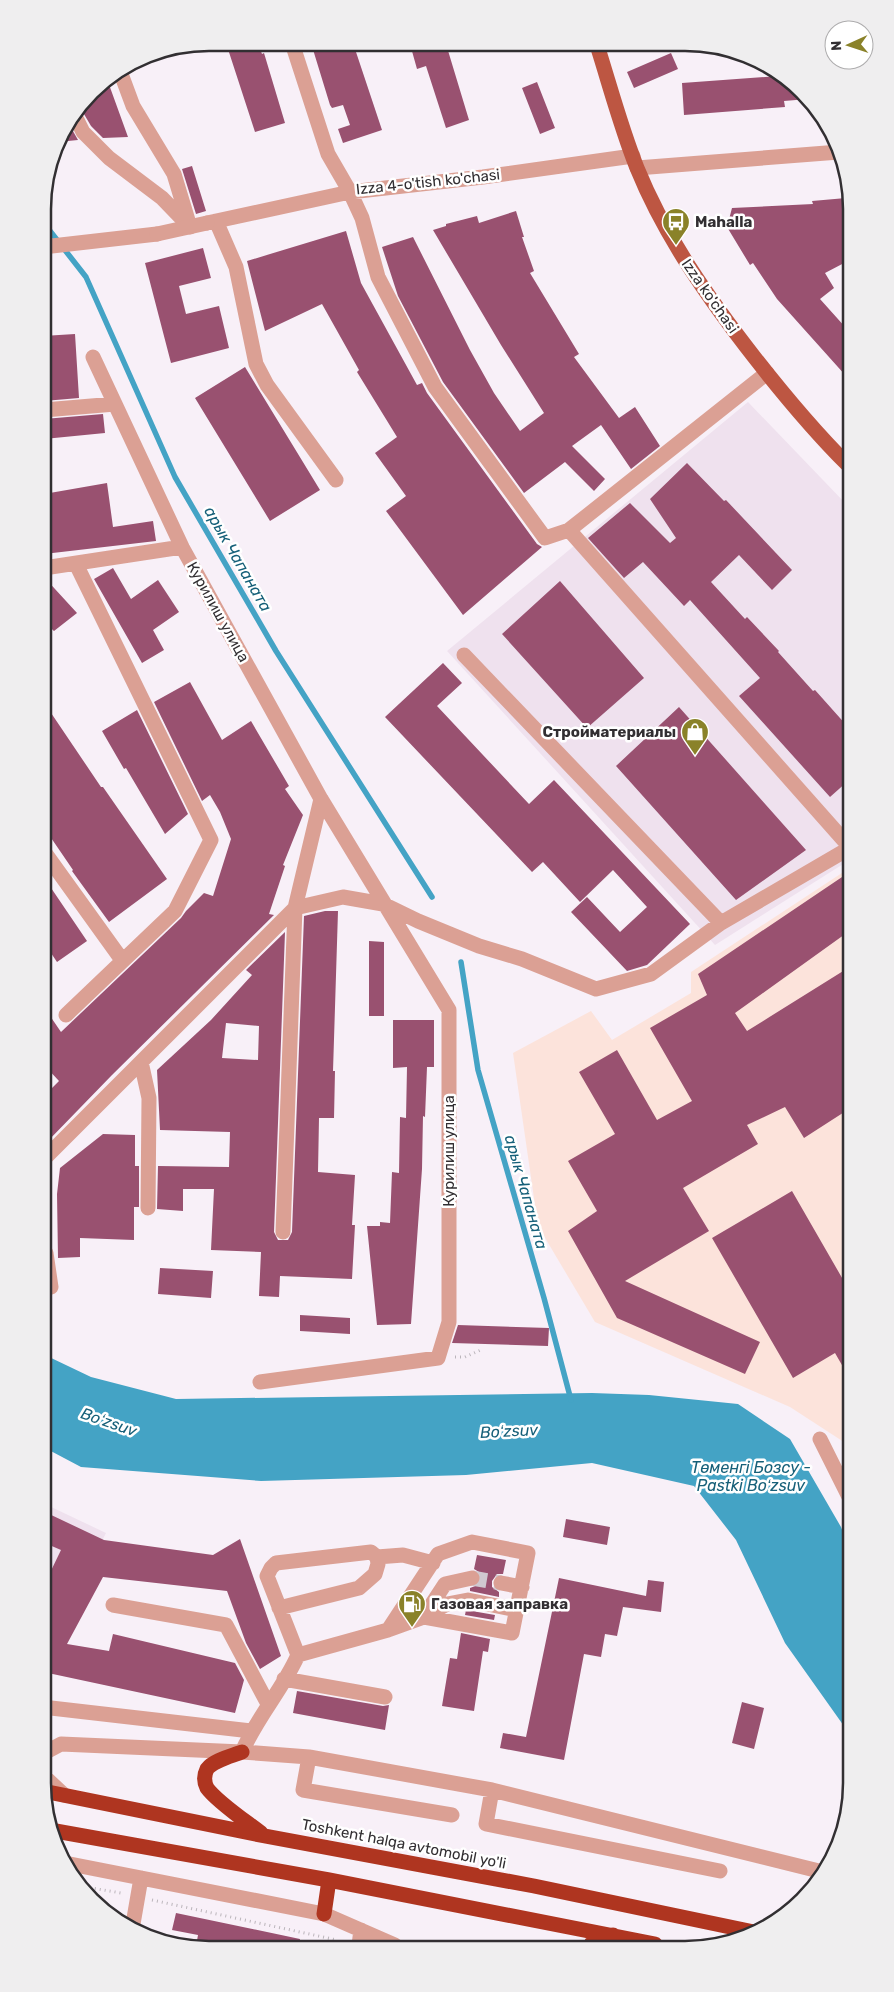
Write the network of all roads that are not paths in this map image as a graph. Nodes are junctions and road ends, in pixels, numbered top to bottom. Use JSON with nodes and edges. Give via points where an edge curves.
{"nodes":[{"id":1,"x":599,"y":51,"type":"edge"},
{"id":2,"x":295,"y":52,"type":"edge"},
{"id":3,"x":122,"y":78,"type":"edge"},
{"id":4,"x":78,"y":122,"type":"edge"},
{"id":5,"x":832,"y":152,"type":"edge"},
{"id":6,"x":635,"y":162,"type":"junction"},
{"id":7,"x":350,"y":192,"type":"junction"},
{"id":8,"x":211,"y":222,"type":"junction"},
{"id":9,"x":190,"y":227,"type":"junction"},
{"id":10,"x":52,"y":243,"type":"edge"},
{"id":11,"x":93,"y":357,"type":"dead end"},
{"id":12,"x":767,"y":373,"type":"junction"},
{"id":13,"x":115,"y":404,"type":"junction"},
{"id":14,"x":52,"y":409,"type":"edge"},
{"id":15,"x":843,"y":457,"type":"edge"},
{"id":16,"x":336,"y":480,"type":"dead end"},
{"id":17,"x":569,"y":530,"type":"junction"},
{"id":18,"x":182,"y":547,"type":"junction"},
{"id":19,"x":76,"y":564,"type":"junction"},
{"id":20,"x":52,"y":567,"type":"edge"},
{"id":21,"x":464,"y":654,"type":"dead end"},
{"id":22,"x":321,"y":799,"type":"junction"},
{"id":23,"x":843,"y":841,"type":"edge"},
{"id":24,"x":843,"y":850,"type":"edge"},
{"id":25,"x":52,"y":861,"type":"edge"},
{"id":26,"x":383,"y":904,"type":"junction"},
{"id":27,"x":295,"y":908,"type":"junction"},
{"id":28,"x":721,"y":923,"type":"junction"},
{"id":29,"x":122,"y":960,"type":"junction"},
{"id":30,"x":66,"y":1015,"type":"dead end"},
{"id":31,"x":141,"y":1062,"type":"junction"},
{"id":32,"x":51,"y":1152,"type":"edge"},
{"id":33,"x":148,"y":1208,"type":"dead end"},
{"id":34,"x":283,"y":1232,"type":"dead end"},
{"id":35,"x":260,"y":1382,"type":"dead end"},
{"id":36,"x":820,"y":1439,"type":"dead end"},
{"id":37,"x":842,"y":1483,"type":"edge"},
{"id":38,"x":378,"y":1557,"type":"junction"},
{"id":39,"x":432,"y":1563,"type":"junction"},
{"id":40,"x":472,"y":1578,"type":"tunnel mouth"},
{"id":41,"x":501,"y":1583,"type":"tunnel mouth"},
{"id":42,"x":522,"y":1587,"type":"junction"},
{"id":43,"x":114,"y":1605,"type":"dead end"},
{"id":44,"x":279,"y":1608,"type":"junction"},
{"id":45,"x":517,"y":1610,"type":"junction"},
{"id":46,"x":424,"y":1618,"type":"junction"},
{"id":47,"x":388,"y":1630,"type":"junction"},
{"id":48,"x":298,"y":1654,"type":"junction"},
{"id":49,"x":284,"y":1680,"type":"junction"},
{"id":50,"x":385,"y":1697,"type":"dead end"},
{"id":51,"x":268,"y":1704,"type":"junction"},
{"id":52,"x":51,"y":1708,"type":"dead end"},
{"id":53,"x":251,"y":1731,"type":"junction"},
{"id":54,"x":51,"y":1749,"type":"edge"},
{"id":55,"x":242,"y":1752,"type":"junction"},
{"id":56,"x":309,"y":1757,"type":"junction"},
{"id":57,"x":51,"y":1783,"type":"edge"},
{"id":58,"x":492,"y":1790,"type":"junction"},
{"id":59,"x":52,"y":1793,"type":"edge"},
{"id":60,"x":64,"y":1795,"type":"junction"},
{"id":61,"x":452,"y":1815,"type":"dead end"},
{"id":62,"x":60,"y":1832,"type":"edge"},
{"id":63,"x":265,"y":1836,"type":"junction"},
{"id":64,"x":74,"y":1865,"type":"edge"},
{"id":65,"x":816,"y":1870,"type":"edge"},
{"id":66,"x":720,"y":1871,"type":"dead end"},
{"id":67,"x":142,"y":1878,"type":"junction"},
{"id":68,"x":330,"y":1880,"type":"junction"},
{"id":69,"x":324,"y":1914,"type":"junction"},
{"id":70,"x":133,"y":1920,"type":"edge"},
{"id":71,"x":741,"y":1929,"type":"edge"},
{"id":72,"x":361,"y":1930,"type":"junction"},
{"id":73,"x":613,"y":1935,"type":"junction"},
{"id":74,"x":360,"y":1941,"type":"edge"},
{"id":75,"x":378,"y":1941,"type":"edge"},
{"id":76,"x":598,"y":1941,"type":"edge"},
{"id":77,"x":641,"y":1941,"type":"edge"}],
"edges":[{"from":1,"to":6,"type":"main road","name":"Izza ko'chasi"},
{"from":2,"to":7,"type":"street","name":"Izza 4-o'tish ko'chasi","via":[[328,154]]},
{"from":3,"to":9,"type":"street","via":[[133,106],[174,174]]},
{"from":4,"to":9,"type":"street","via":[[83,132],[103,151],[162,198]]},
{"from":5,"to":6,"type":"street","name":"Izza 4-o'tish ko'chasi"},
{"from":6,"to":7,"type":"street","name":"Izza 4-o'tish ko'chasi"},
{"from":6,"to":12,"type":"main road","name":"Izza ko'chasi","via":[[676,246],[717,310]]},
{"from":7,"to":8,"type":"street"},
{"from":7,"to":17,"type":"street","via":[[362,218],[378,277],[435,387],[546,538]]},
{"from":8,"to":9,"type":"street","bridge":true},
{"from":8,"to":16,"type":"street","via":[[236,267],[256,364],[267,385]]},
{"from":9,"to":10,"type":"street","bridge":true,"via":[[84,243]]},
{"from":11,"to":13,"type":"street"},
{"from":12,"to":15,"type":"main road","name":"Izza ko'chasi"},
{"from":12,"to":17,"type":"street"},
{"from":13,"to":14,"type":"street"},
{"from":13,"to":18,"type":"street"},
{"from":17,"to":23,"type":"street"},
{"from":18,"to":19,"type":"street","name":"Курилиш улица"},
{"from":18,"to":22,"type":"street","name":"Курилиш улица"},
{"from":19,"to":20,"type":"street","name":"Курилиш улица"},
{"from":19,"to":29,"type":"street","via":[[212,840],[175,911]]},
{"from":21,"to":28,"type":"street"},
{"from":22,"to":26,"type":"street","name":"Курилиш улица"},
{"from":22,"to":27,"type":"street"},
{"from":24,"to":28,"type":"street"},
{"from":25,"to":29,"type":"street"},
{"from":26,"to":27,"type":"street","via":[[343,897]]},
{"from":26,"to":28,"type":"street","via":[[478,946],[522,959],[596,989],[651,974]]},
{"from":26,"to":35,"type":"street","name":"Курилиш улица","via":[[449,1010],[449,1322],[438,1358]]},
{"from":27,"to":31,"type":"street"},
{"from":27,"to":34,"type":"street"},
{"from":29,"to":30,"type":"street"},
{"from":31,"to":32,"type":"street"},
{"from":31,"to":33,"type":"street","via":[[148,1098]]},
{"from":36,"to":37,"type":"street"},
{"from":38,"to":39,"type":"street","via":[[403,1555]]},
{"from":38,"to":44,"type":"street","via":[[375,1574],[359,1588]]},
{"from":38,"to":44,"type":"street","via":[[371,1552],[276,1563],[268,1576]]},
{"from":39,"to":42,"type":"street","via":[[438,1554],[472,1542],[528,1553]]},
{"from":39,"to":47,"type":"street"},
{"from":40,"to":46,"type":"street","via":[[445,1584]]},
{"from":41,"to":42,"type":"street"},
{"from":42,"to":45,"type":"street"},
{"from":43,"to":51,"type":"street","via":[[226,1625]]},
{"from":44,"to":48,"type":"street"},
{"from":45,"to":46,"type":"street","via":[[468,1600],[447,1604]]},
{"from":45,"to":46,"type":"street","via":[[512,1633]]},
{"from":46,"to":47,"type":"street"},
{"from":47,"to":48,"type":"street"},
{"from":48,"to":49,"type":"street"},
{"from":49,"to":50,"type":"street"},
{"from":49,"to":51,"type":"street"},
{"from":51,"to":53,"type":"street"},
{"from":52,"to":53,"type":"street"},
{"from":53,"to":55,"type":"street"},
{"from":54,"to":55,"type":"street","via":[[61,1744]]},
{"from":55,"to":56,"type":"street"},
{"from":55,"to":63,"type":"highway","via":[[208,1768],[204,1776],[206,1784],[217,1798]]},
{"from":56,"to":58,"type":"street"},
{"from":56,"to":61,"type":"street","via":[[303,1790]]},
{"from":57,"to":60,"type":"street"},
{"from":58,"to":65,"type":"street"},
{"from":58,"to":66,"type":"street","via":[[486,1824]]},
{"from":59,"to":60,"type":"highway","name":"Toshkent halqa avtomobil yo'li"},
{"from":60,"to":63,"type":"highway","name":"Toshkent halqa avtomobil yo'li"},
{"from":62,"to":68,"type":"highway"},
{"from":63,"to":71,"type":"highway","name":"Toshkent halqa avtomobil yo'li","via":[[534,1886]]},
{"from":64,"to":67,"type":"street"},
{"from":67,"to":69,"type":"street"},
{"from":67,"to":70,"type":"street"},
{"from":68,"to":69,"type":"highway"},
{"from":68,"to":73,"type":"highway"},
{"from":69,"to":72,"type":"street"},
{"from":72,"to":74,"type":"street"},
{"from":72,"to":75,"type":"street"},
{"from":73,"to":76,"type":"highway"},
{"from":73,"to":77,"type":"highway"}]}
